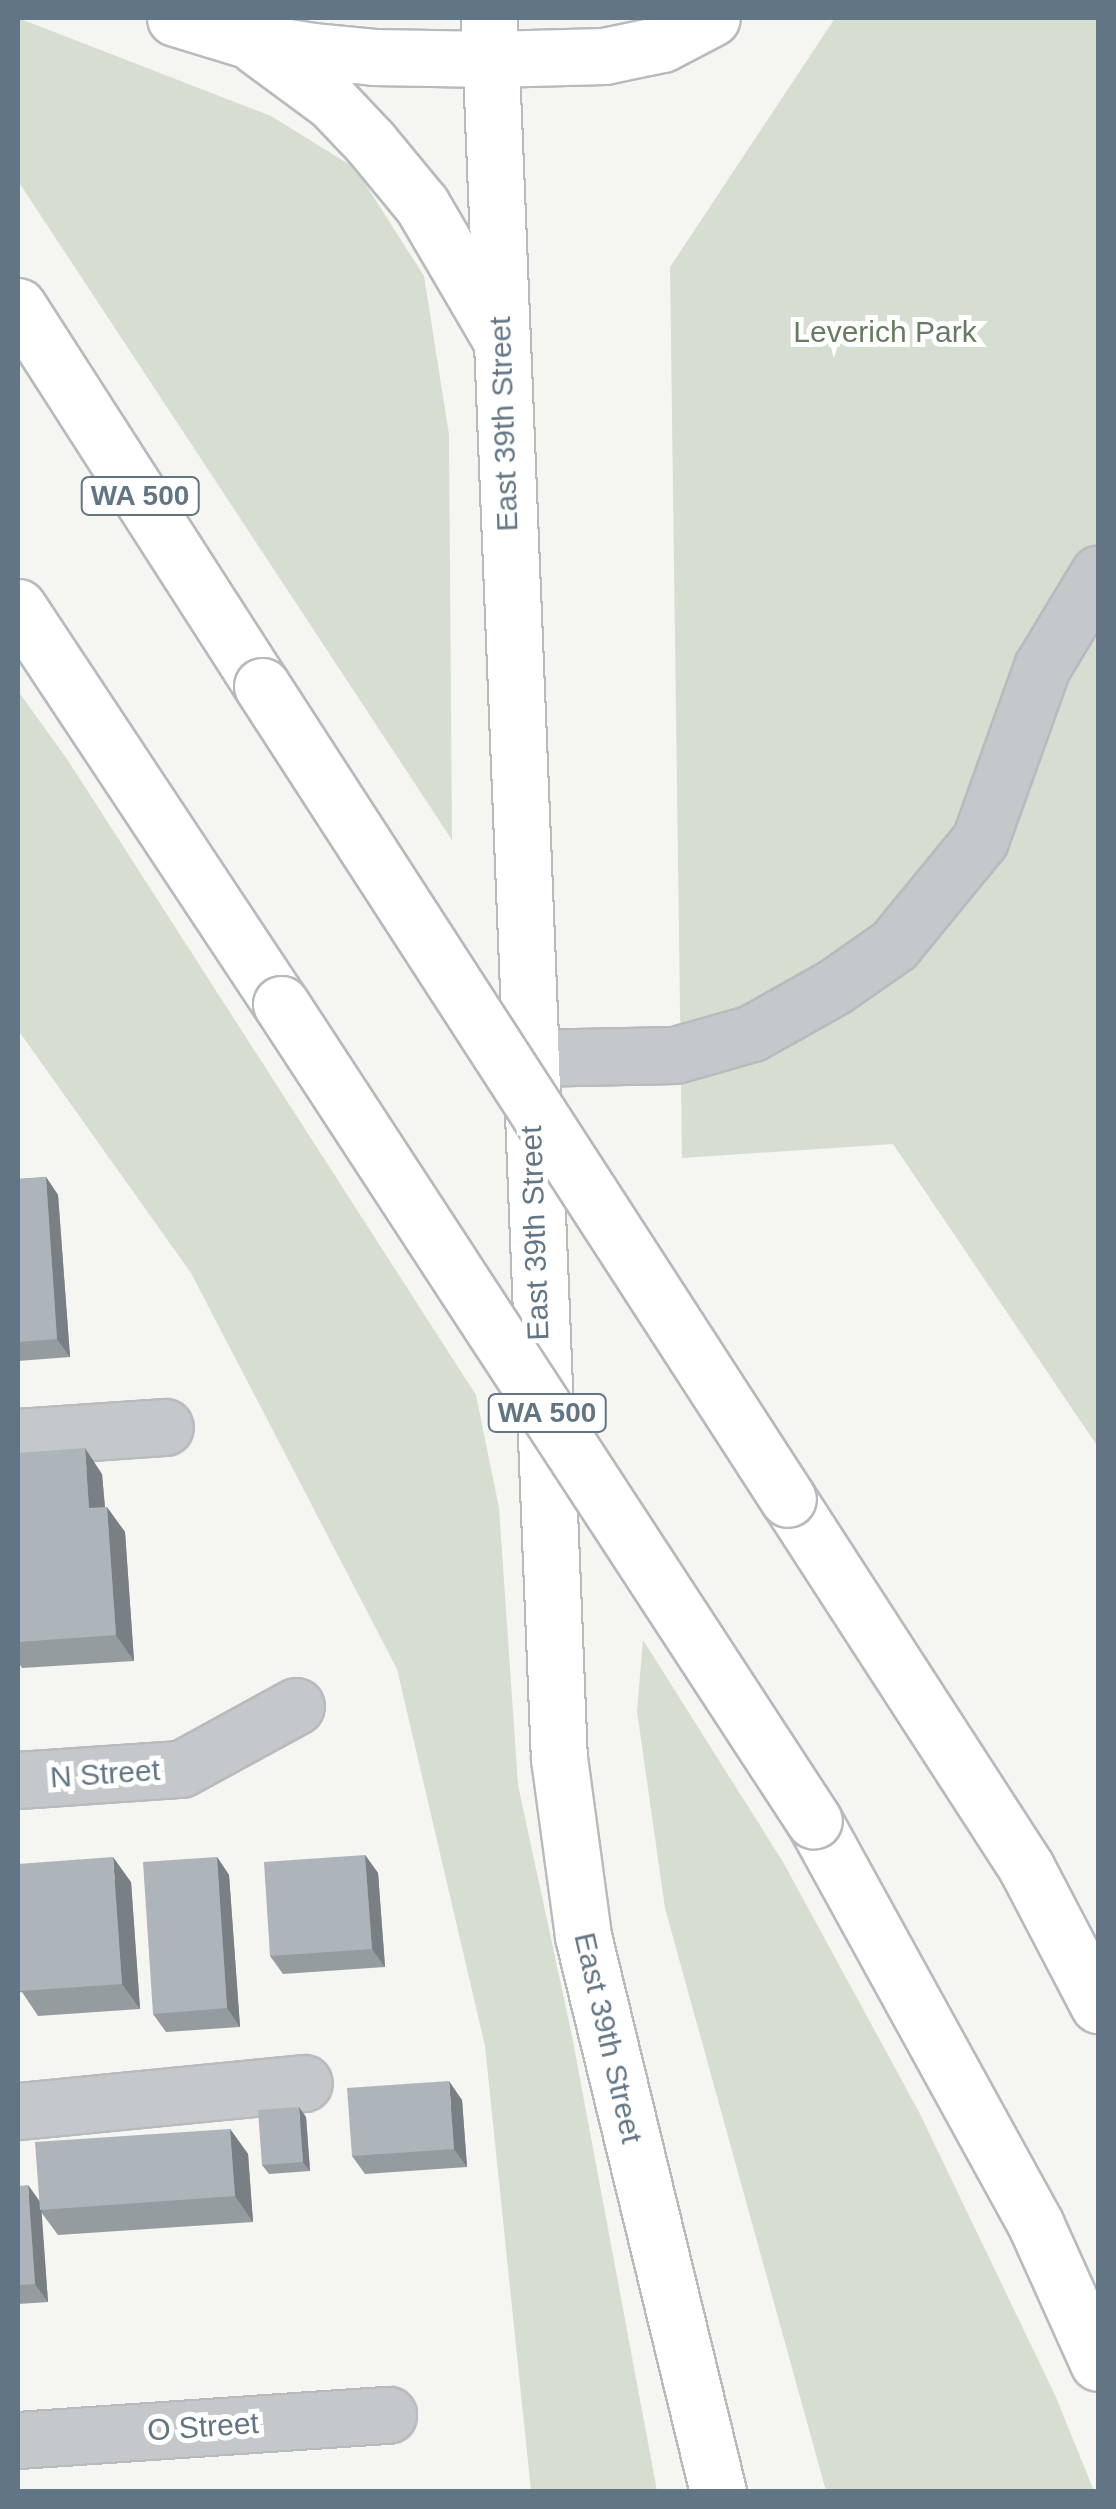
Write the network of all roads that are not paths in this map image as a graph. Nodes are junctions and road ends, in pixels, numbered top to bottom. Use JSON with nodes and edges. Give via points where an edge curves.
{"nodes":[{"id":1,"x":175,"y":18,"type":"edge"},
{"id":2,"x":712,"y":18,"type":"edge"},
{"id":3,"x":490,"y":38,"type":"edge"},
{"id":4,"x":250,"y":41,"type":"junction"},
{"id":5,"x":18,"y":306,"type":"edge"},
{"id":6,"x":501,"y":340,"type":"junction"},
{"id":7,"x":1098,"y":574,"type":"edge"},
{"id":8,"x":18,"y":607,"type":"edge"},
{"id":9,"x":528,"y":1058,"type":"junction"},
{"id":10,"x":165,"y":1426,"type":"dead end"},
{"id":11,"x":18,"y":1436,"type":"edge"},
{"id":12,"x":296,"y":1706,"type":"dead end"},
{"id":13,"x":18,"y":1780,"type":"edge"},
{"id":14,"x":1098,"y":2005,"type":"edge"},
{"id":15,"x":304,"y":2084,"type":"dead end"},
{"id":16,"x":18,"y":2111,"type":"edge"},
{"id":17,"x":1098,"y":2364,"type":"edge"},
{"id":18,"x":388,"y":2414,"type":"dead end"},
{"id":19,"x":18,"y":2440,"type":"edge"},
{"id":20,"x":718,"y":2492,"type":"edge"}],
"edges":[{"from":1,"to":4,"type":"main road"},
{"from":2,"to":3,"type":"main road","via":[[662,44],[604,56]]},
{"from":3,"to":4,"type":"main road","via":[[374,57]]},
{"from":3,"to":6,"type":"main road","name":"East 39th Street"},
{"from":4,"to":6,"type":"main road","via":[[332,102],[370,142],[422,206]]},
{"from":5,"to":14,"type":"main road","number":"WA 500","bridge":true,"via":[[1026,1867]]},
{"from":6,"to":9,"type":"main road","name":"East 39th Street"},
{"from":7,"to":9,"type":"street","via":[[1042,667],[980,840],[894,945],[752,1033],[675,1055]]},
{"from":8,"to":17,"type":"main road","number":"WA 500","bridge":true,"via":[[814,1822],[1036,2225]]},
{"from":9,"to":20,"type":"main road","name":"East 39th Street","via":[[554,1695],[571,1874]]},
{"from":10,"to":11,"type":"street"},
{"from":12,"to":13,"type":"street","name":"N Street","via":[[181,1768]]},
{"from":15,"to":16,"type":"street"},
{"from":18,"to":19,"type":"street","name":"O Street"}]}
